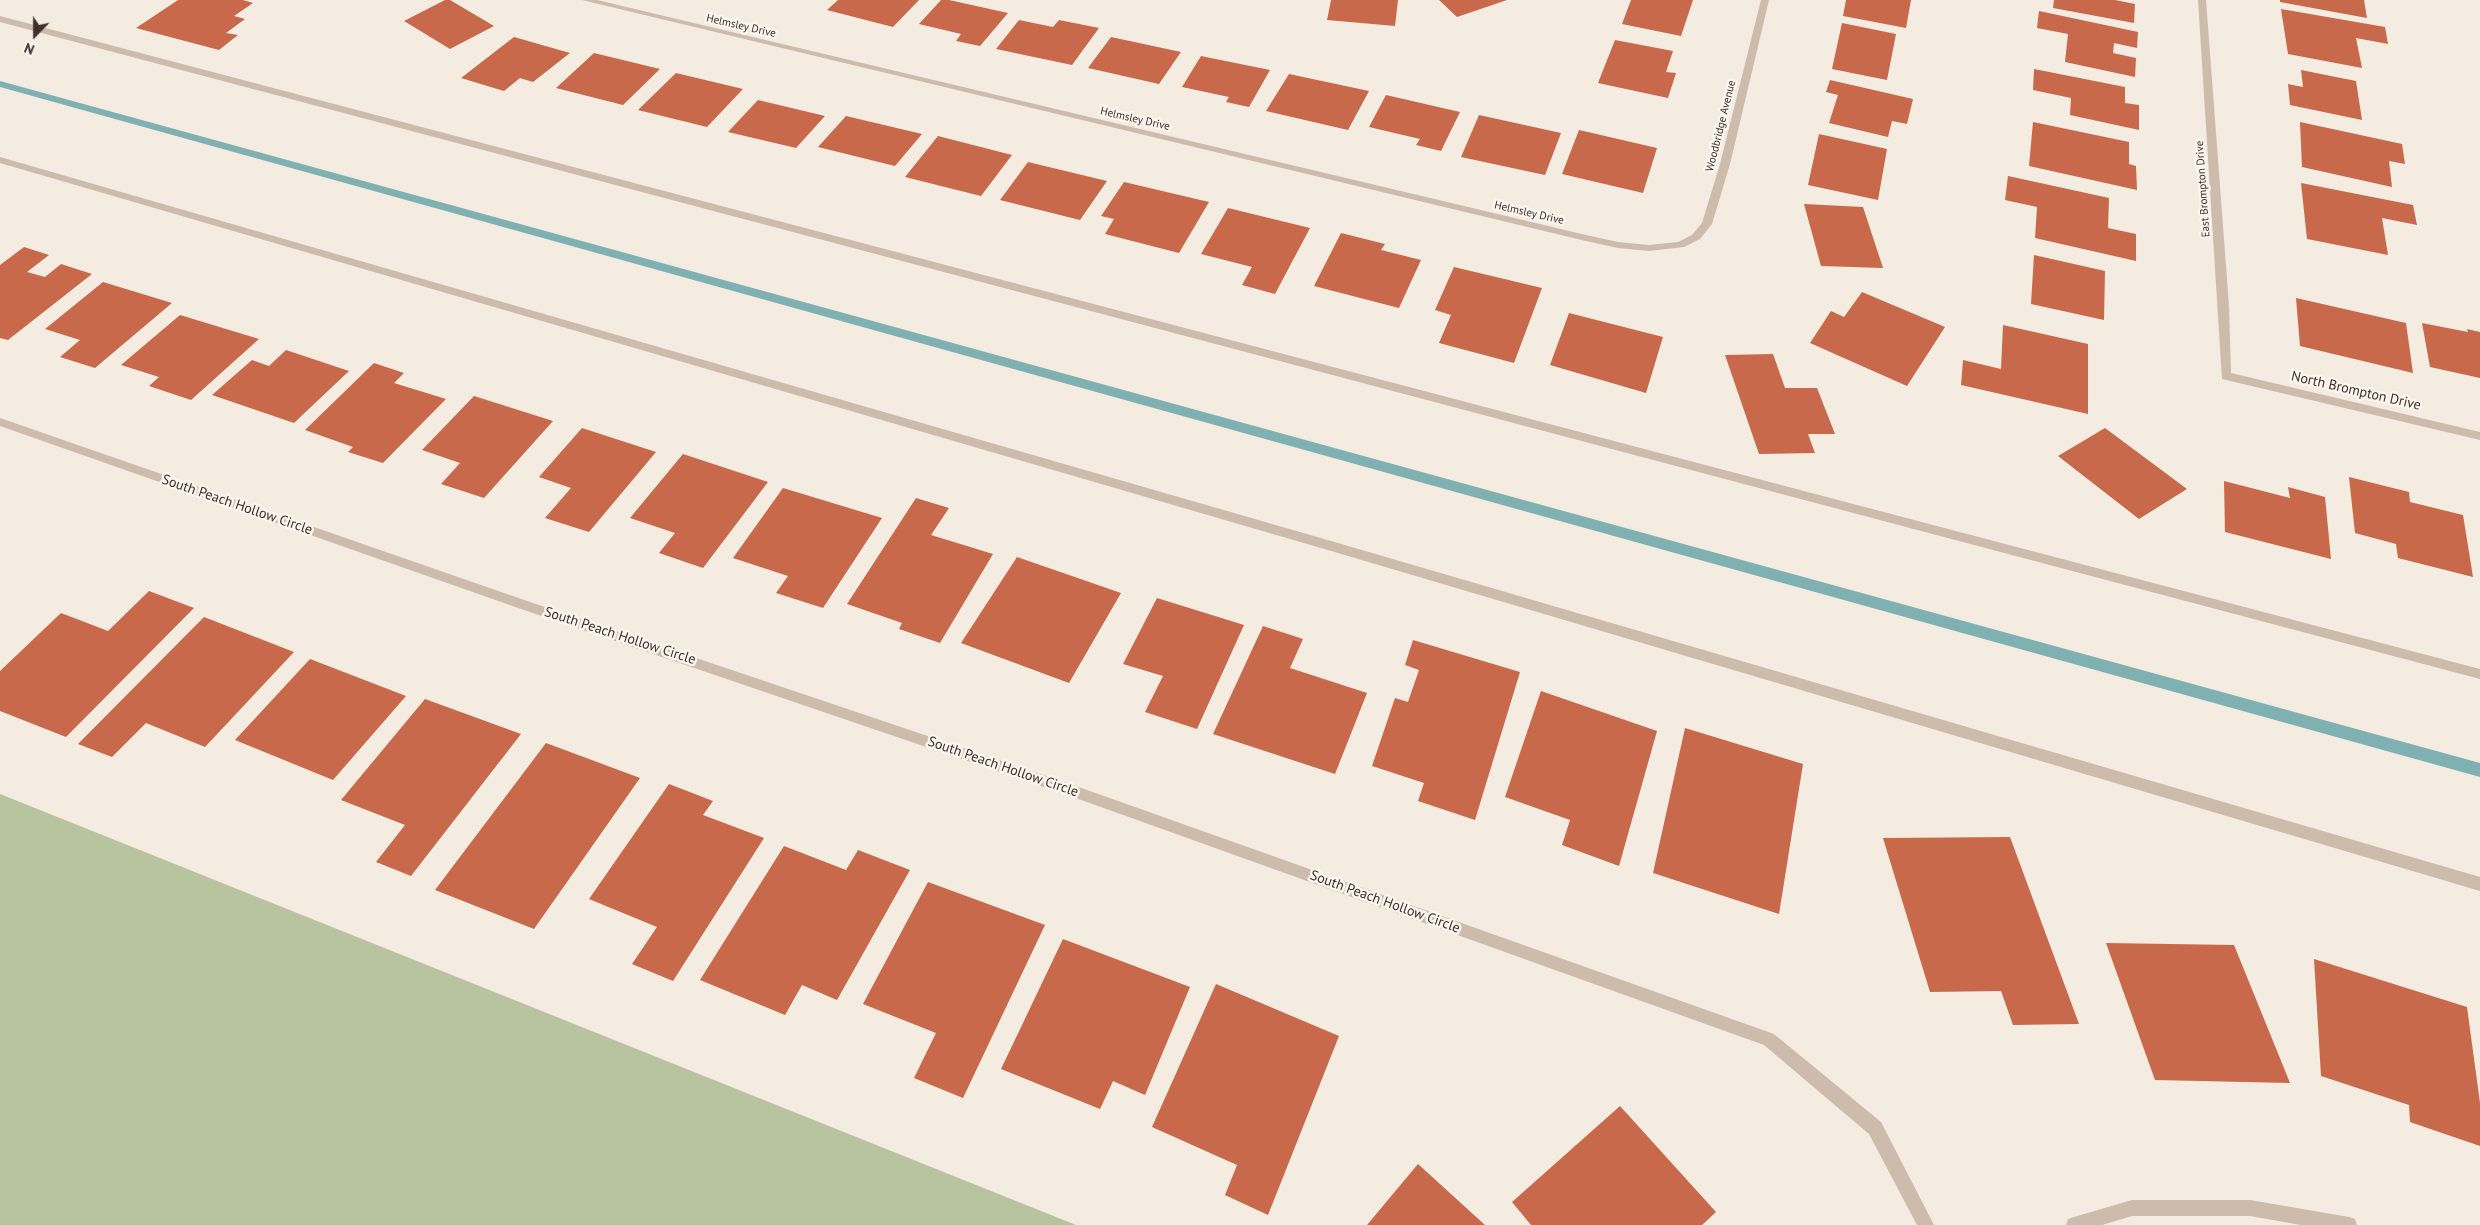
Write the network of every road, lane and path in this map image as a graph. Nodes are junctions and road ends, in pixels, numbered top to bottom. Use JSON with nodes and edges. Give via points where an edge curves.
{"nodes":[{"id":1,"x":586,"y":0,"type":"edge"},
{"id":2,"x":1765,"y":0,"type":"edge"},
{"id":3,"x":2202,"y":0,"type":"edge"},
{"id":4,"x":0,"y":19,"type":"edge"},
{"id":5,"x":0,"y":160,"type":"edge"},
{"id":6,"x":1680,"y":245,"type":"joint"},
{"id":7,"x":2226,"y":376,"type":"joint"},
{"id":8,"x":0,"y":422,"type":"edge"},
{"id":9,"x":2480,"y":436,"type":"edge"},
{"id":10,"x":2480,"y":674,"type":"edge"},
{"id":11,"x":2480,"y":884,"type":"edge"},
{"id":12,"x":1926,"y":1225,"type":"edge"},
{"id":13,"x":2074,"y":1225,"type":"edge"},
{"id":14,"x":2349,"y":1225,"type":"edge"}],
"edges":[{"from":1,"to":6,"type":"street","name":"Helmsley Drive","via":[[1602,241],[1649,248]]},
{"from":2,"to":6,"type":"street","name":"Woodbridge Avenue","via":[[1707,224],[1696,237]]},
{"from":3,"to":7,"type":"street","name":"East Brompton Drive"},
{"from":4,"to":10,"type":"street"},
{"from":5,"to":11,"type":"street"},
{"from":7,"to":9,"type":"street","name":"North Brompton Drive"},
{"from":8,"to":12,"type":"street","name":"South Peach Hollow Circle","via":[[1083,795],[1769,1039],[1875,1128]]},
{"from":13,"to":14,"type":"street","via":[[2132,1208],[2250,1208]]}]}
